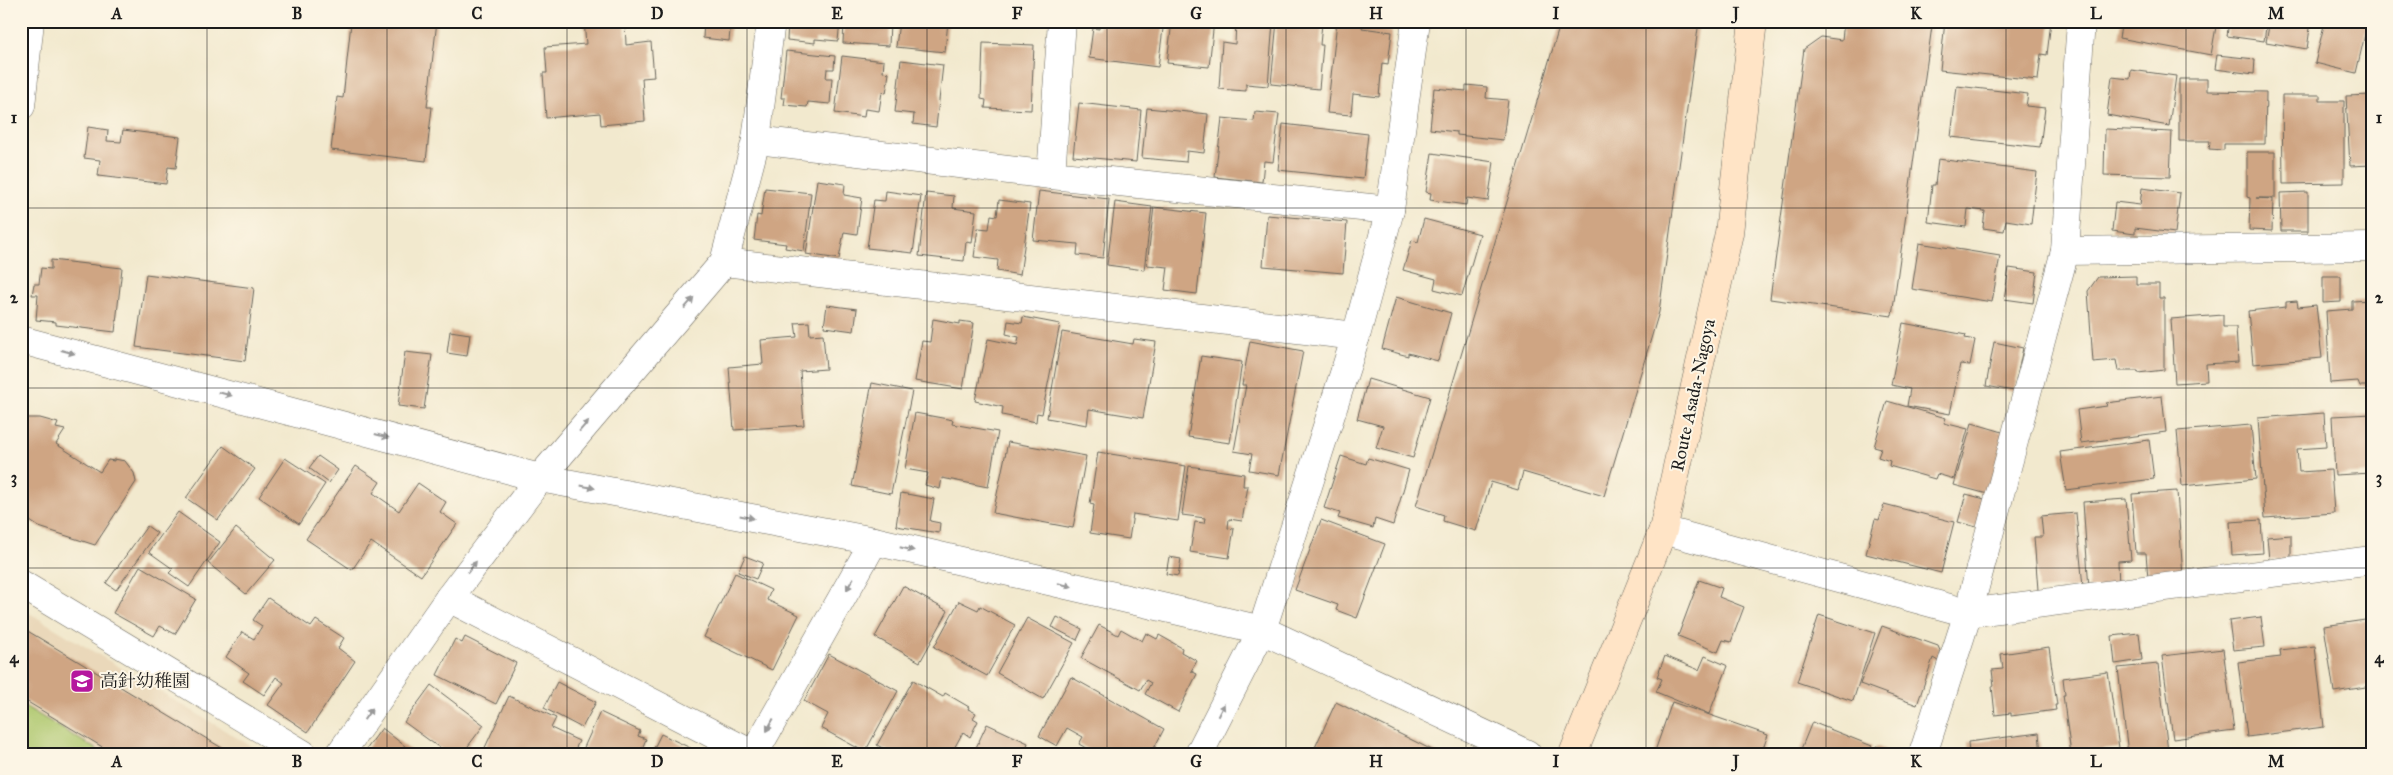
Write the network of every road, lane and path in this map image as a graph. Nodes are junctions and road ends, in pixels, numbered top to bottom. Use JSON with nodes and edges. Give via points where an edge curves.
{"nodes":[{"id":1,"x":30,"y":21,"type":"edge"},
{"id":2,"x":771,"y":21,"type":"edge"},
{"id":3,"x":1062,"y":21,"type":"edge"},
{"id":4,"x":1416,"y":21,"type":"edge"},
{"id":5,"x":1753,"y":21,"type":"edge"},
{"id":6,"x":2081,"y":21,"type":"edge"},
{"id":7,"x":21,"y":106,"type":"edge"},
{"id":8,"x":756,"y":140,"type":"junction"},
{"id":9,"x":1050,"y":175,"type":"junction"},
{"id":10,"x":1390,"y":210,"type":"junction"},
{"id":11,"x":2372,"y":247,"type":"edge"},
{"id":12,"x":2065,"y":251,"type":"junction"},
{"id":13,"x":724,"y":262,"type":"junction"},
{"id":14,"x":1356,"y":336,"type":"junction"},
{"id":15,"x":21,"y":340,"type":"edge"},
{"id":16,"x":540,"y":478,"type":"junction"},
{"id":17,"x":1663,"y":530,"type":"junction"},
{"id":18,"x":874,"y":541,"type":"junction"},
{"id":19,"x":2372,"y":560,"type":"edge"},
{"id":20,"x":21,"y":584,"type":"edge"},
{"id":21,"x":449,"y":598,"type":"junction"},
{"id":22,"x":1968,"y":613,"type":"junction"},
{"id":23,"x":1262,"y":630,"type":"junction"},
{"id":24,"x":303,"y":754,"type":"edge"},
{"id":25,"x":340,"y":754,"type":"edge"},
{"id":26,"x":753,"y":754,"type":"edge"},
{"id":27,"x":1199,"y":754,"type":"edge"},
{"id":28,"x":1527,"y":754,"type":"edge"},
{"id":29,"x":1573,"y":754,"type":"edge"},
{"id":30,"x":1923,"y":754,"type":"edge"}],
"edges":[{"from":1,"to":7,"type":"street"},
{"from":2,"to":8,"type":"street"},
{"from":3,"to":9,"type":"street"},
{"from":4,"to":10,"type":"street"},
{"from":5,"to":17,"type":"main road","name":"Route Asada-Nagoya","via":[[1728,233]]},
{"from":6,"to":12,"type":"street"},
{"from":8,"to":9,"type":"street"},
{"from":8,"to":13,"type":"street"},
{"from":9,"to":10,"type":"street"},
{"from":10,"to":14,"type":"street"},
{"from":11,"to":12,"type":"street"},
{"from":12,"to":22,"type":"street"},
{"from":13,"to":14,"type":"street"},
{"from":16,"to":13,"type":"street","one_way":true},
{"from":14,"to":23,"type":"street"},
{"from":15,"to":16,"type":"street","one_way":true},
{"from":16,"to":18,"type":"street","one_way":true},
{"from":21,"to":16,"type":"street","one_way":true},
{"from":17,"to":22,"type":"street"},
{"from":17,"to":29,"type":"main road","name":"Route Asada-Nagoya"},
{"from":18,"to":23,"type":"street","one_way":true},
{"from":18,"to":26,"type":"street","one_way":true},
{"from":19,"to":22,"type":"street"},
{"from":20,"to":24,"type":"street"},
{"from":25,"to":21,"type":"street","one_way":true},
{"from":21,"to":26,"type":"street"},
{"from":22,"to":30,"type":"street"},
{"from":27,"to":23,"type":"street","one_way":true},
{"from":23,"to":28,"type":"street"}]}
